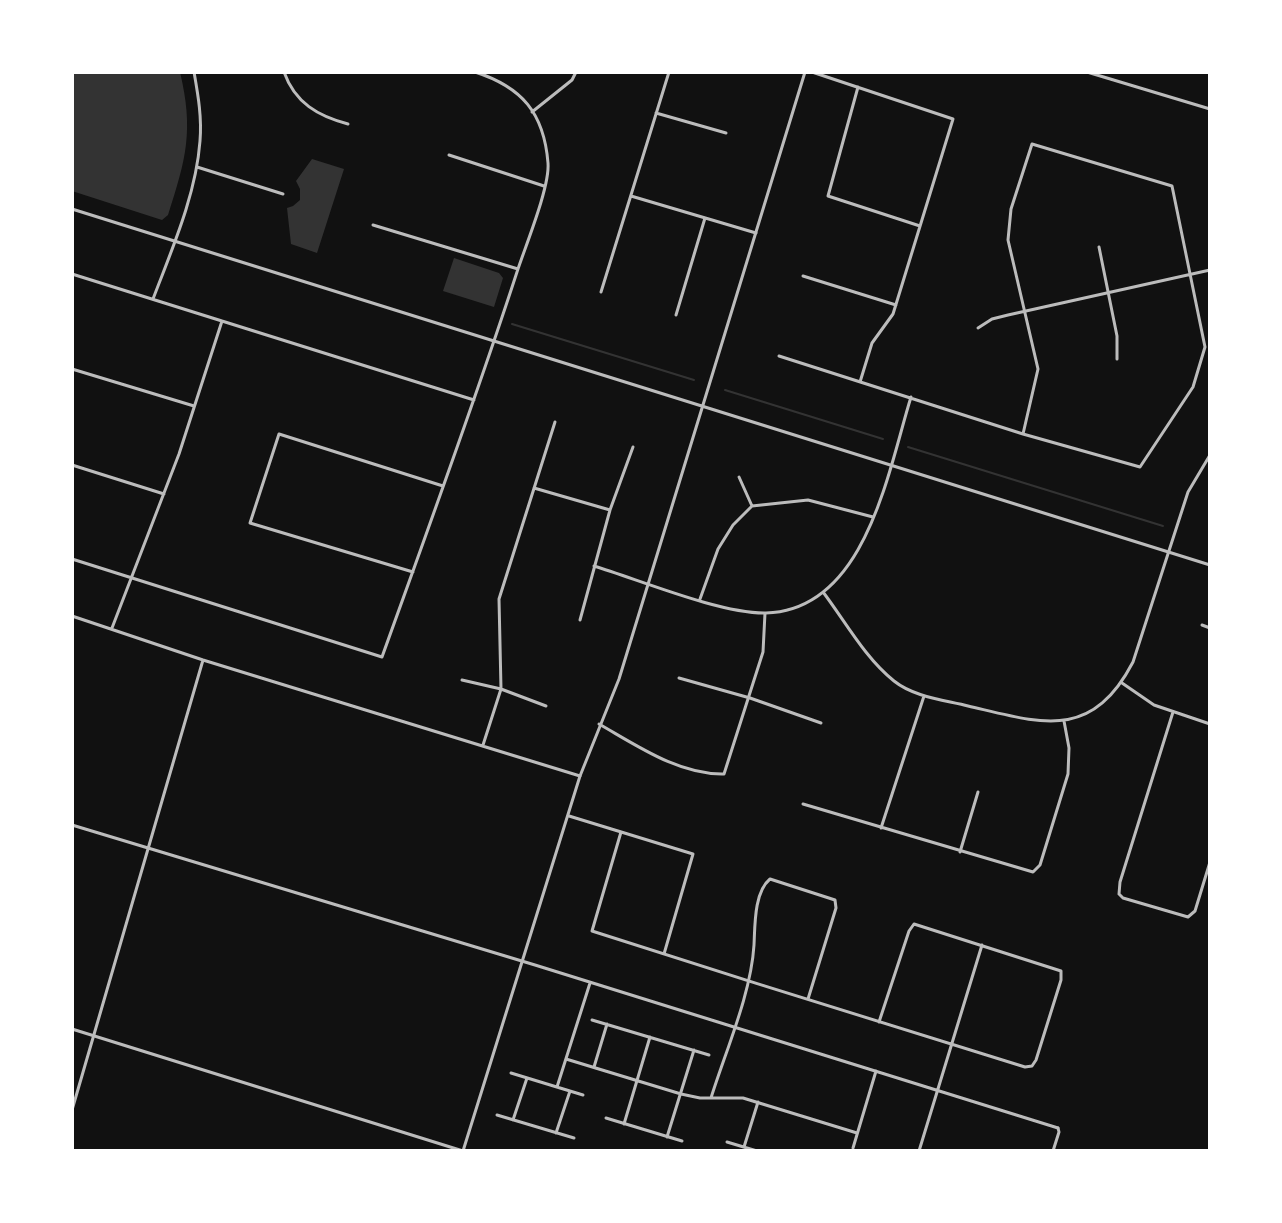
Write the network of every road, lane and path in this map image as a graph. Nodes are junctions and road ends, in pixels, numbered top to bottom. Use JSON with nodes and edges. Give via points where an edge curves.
{"nodes":[{"id":1,"x":194,"y":72,"type":"edge"},
{"id":2,"x":284,"y":72,"type":"edge"},
{"id":3,"x":475,"y":72,"type":"edge"},
{"id":4,"x":576,"y":72,"type":"edge"},
{"id":5,"x":669,"y":72,"type":"edge"},
{"id":6,"x":805,"y":72,"type":"edge"},
{"id":7,"x":812,"y":72,"type":"edge"},
{"id":8,"x":1087,"y":72,"type":"edge"},
{"id":9,"x":485,"y":74,"type":"edge"},
{"id":10,"x":858,"y":87,"type":"junction"},
{"id":11,"x":1210,"y":109,"type":"edge"},
{"id":12,"x":532,"y":112,"type":"junction"},
{"id":13,"x":656,"y":113,"type":"junction"},
{"id":14,"x":348,"y":124,"type":"dead end"},
{"id":15,"x":726,"y":133,"type":"dead end"},
{"id":16,"x":449,"y":155,"type":"dead end"},
{"id":17,"x":197,"y":167,"type":"junction"},
{"id":18,"x":544,"y":186,"type":"junction"},
{"id":19,"x":283,"y":194,"type":"dead end"},
{"id":20,"x":631,"y":196,"type":"junction"},
{"id":21,"x":72,"y":209,"type":"edge"},
{"id":22,"x":705,"y":218,"type":"junction"},
{"id":23,"x":373,"y":225,"type":"dead end"},
{"id":24,"x":920,"y":226,"type":"junction"},
{"id":25,"x":756,"y":233,"type":"junction"},
{"id":26,"x":174,"y":241,"type":"junction"},
{"id":27,"x":1099,"y":248,"type":"dead end"},
{"id":28,"x":518,"y":269,"type":"junction"},
{"id":29,"x":1210,"y":270,"type":"edge"},
{"id":30,"x":72,"y":274,"type":"edge"},
{"id":31,"x":1192,"y":274,"type":"junction"},
{"id":32,"x":803,"y":276,"type":"dead end"},
{"id":33,"x":601,"y":292,"type":"dead end"},
{"id":34,"x":1108,"y":293,"type":"junction"},
{"id":35,"x":153,"y":300,"type":"junction"},
{"id":36,"x":896,"y":304,"type":"junction"},
{"id":37,"x":1026,"y":311,"type":"junction"},
{"id":38,"x":675,"y":315,"type":"dead end"},
{"id":39,"x":222,"y":321,"type":"junction"},
{"id":40,"x":978,"y":328,"type":"dead end"},
{"id":41,"x":495,"y":342,"type":"junction"},
{"id":42,"x":779,"y":356,"type":"dead end"},
{"id":43,"x":1117,"y":359,"type":"dead end"},
{"id":44,"x":72,"y":369,"type":"edge"},
{"id":45,"x":860,"y":382,"type":"junction"},
{"id":46,"x":912,"y":397,"type":"junction"},
{"id":47,"x":474,"y":400,"type":"junction"},
{"id":48,"x":703,"y":405,"type":"junction"},
{"id":49,"x":194,"y":406,"type":"junction"},
{"id":50,"x":555,"y":422,"type":"dead end"},
{"id":51,"x":1023,"y":434,"type":"junction"},
{"id":52,"x":633,"y":447,"type":"dead end"},
{"id":53,"x":1210,"y":455,"type":"edge"},
{"id":54,"x":72,"y":465,"type":"edge"},
{"id":55,"x":890,"y":465,"type":"junction"},
{"id":56,"x":739,"y":477,"type":"dead end"},
{"id":57,"x":443,"y":486,"type":"junction"},
{"id":58,"x":534,"y":488,"type":"junction"},
{"id":59,"x":164,"y":494,"type":"junction"},
{"id":60,"x":752,"y":506,"type":"junction"},
{"id":61,"x":610,"y":510,"type":"junction"},
{"id":62,"x":873,"y":517,"type":"junction"},
{"id":63,"x":1168,"y":552,"type":"junction"},
{"id":64,"x":72,"y":559,"type":"edge"},
{"id":65,"x":1210,"y":565,"type":"edge"},
{"id":66,"x":594,"y":566,"type":"junction"},
{"id":67,"x":412,"y":572,"type":"junction"},
{"id":68,"x":132,"y":576,"type":"junction"},
{"id":69,"x":649,"y":583,"type":"junction"},
{"id":70,"x":823,"y":591,"type":"junction"},
{"id":71,"x":700,"y":599,"type":"junction"},
{"id":72,"x":765,"y":613,"type":"junction"},
{"id":73,"x":72,"y":616,"type":"edge"},
{"id":74,"x":580,"y":620,"type":"dead end"},
{"id":75,"x":1202,"y":625,"type":"dead end"},
{"id":76,"x":112,"y":628,"type":"junction"},
{"id":77,"x":1210,"y":628,"type":"edge"},
{"id":78,"x":203,"y":660,"type":"junction"},
{"id":79,"x":679,"y":678,"type":"dead end"},
{"id":80,"x":462,"y":680,"type":"dead end"},
{"id":81,"x":1122,"y":684,"type":"junction"},
{"id":82,"x":501,"y":689,"type":"junction"},
{"id":83,"x":924,"y":696,"type":"junction"},
{"id":84,"x":750,"y":698,"type":"junction"},
{"id":85,"x":546,"y":706,"type":"dead end"},
{"id":86,"x":1173,"y":712,"type":"junction"},
{"id":87,"x":1064,"y":721,"type":"junction"},
{"id":88,"x":821,"y":723,"type":"dead end"},
{"id":89,"x":599,"y":724,"type":"junction"},
{"id":90,"x":1210,"y":724,"type":"edge"},
{"id":91,"x":483,"y":745,"type":"junction"},
{"id":92,"x":579,"y":776,"type":"junction"},
{"id":93,"x":978,"y":792,"type":"dead end"},
{"id":94,"x":803,"y":804,"type":"dead end"},
{"id":95,"x":568,"y":816,"type":"junction"},
{"id":96,"x":72,"y":825,"type":"edge"},
{"id":97,"x":881,"y":828,"type":"junction"},
{"id":98,"x":621,"y":832,"type":"junction"},
{"id":99,"x":147,"y":849,"type":"junction"},
{"id":100,"x":960,"y":852,"type":"junction"},
{"id":101,"x":1210,"y":862,"type":"edge"},
{"id":102,"x":982,"y":945,"type":"junction"},
{"id":103,"x":664,"y":954,"type":"junction"},
{"id":104,"x":523,"y":962,"type":"junction"},
{"id":105,"x":748,"y":980,"type":"junction"},
{"id":106,"x":590,"y":982,"type":"junction"},
{"id":107,"x":808,"y":999,"type":"junction"},
{"id":108,"x":592,"y":1020,"type":"dead end"},
{"id":109,"x":879,"y":1022,"type":"junction"},
{"id":110,"x":607,"y":1024,"type":"junction"},
{"id":111,"x":733,"y":1027,"type":"junction"},
{"id":112,"x":72,"y":1029,"type":"edge"},
{"id":113,"x":94,"y":1036,"type":"junction"},
{"id":114,"x":650,"y":1037,"type":"junction"},
{"id":115,"x":951,"y":1044,"type":"junction"},
{"id":116,"x":694,"y":1050,"type":"junction"},
{"id":117,"x":709,"y":1055,"type":"dead end"},
{"id":118,"x":566,"y":1059,"type":"junction"},
{"id":119,"x":594,"y":1067,"type":"junction"},
{"id":120,"x":876,"y":1071,"type":"junction"},
{"id":121,"x":511,"y":1073,"type":"dead end"},
{"id":122,"x":527,"y":1078,"type":"junction"},
{"id":123,"x":636,"y":1081,"type":"junction"},
{"id":124,"x":72,"y":1085,"type":"edge"},
{"id":125,"x":78,"y":1087,"type":"junction"},
{"id":126,"x":557,"y":1087,"type":"junction"},
{"id":127,"x":936,"y":1090,"type":"junction"},
{"id":128,"x":570,"y":1091,"type":"junction"},
{"id":129,"x":681,"y":1094,"type":"junction"},
{"id":130,"x":583,"y":1095,"type":"dead end"},
{"id":131,"x":711,"y":1098,"type":"junction"},
{"id":132,"x":758,"y":1102,"type":"junction"},
{"id":133,"x":72,"y":1110,"type":"edge"},
{"id":134,"x":497,"y":1115,"type":"dead end"},
{"id":135,"x":606,"y":1118,"type":"dead end"},
{"id":136,"x":513,"y":1120,"type":"junction"},
{"id":137,"x":624,"y":1124,"type":"junction"},
{"id":138,"x":556,"y":1133,"type":"junction"},
{"id":139,"x":857,"y":1133,"type":"junction"},
{"id":140,"x":668,"y":1137,"type":"junction"},
{"id":141,"x":574,"y":1138,"type":"dead end"},
{"id":142,"x":682,"y":1141,"type":"dead end"},
{"id":143,"x":727,"y":1142,"type":"dead end"},
{"id":144,"x":744,"y":1147,"type":"junction"},
{"id":145,"x":853,"y":1148,"type":"dead end"},
{"id":146,"x":463,"y":1151,"type":"edge"},
{"id":147,"x":482,"y":1151,"type":"edge"},
{"id":148,"x":757,"y":1151,"type":"edge"},
{"id":149,"x":919,"y":1151,"type":"edge"},
{"id":150,"x":1053,"y":1151,"type":"edge"}],
"edges":[{"from":1,"to":17,"type":"street","via":[[200,105]]},
{"from":2,"to":14,"type":"street","via":[[300,102],[325,118]]},
{"from":3,"to":9,"type":"street"},
{"from":4,"to":12,"type":"street","via":[[572,80]]},
{"from":5,"to":13,"type":"street"},
{"from":6,"to":25,"type":"street"},
{"from":7,"to":10,"type":"street"},
{"from":8,"to":11,"type":"street"},
{"from":9,"to":12,"type":"street","via":[[501,80],[522,97]]},
{"from":10,"to":24,"type":"street","via":[[828,196]]},
{"from":10,"to":24,"type":"street","via":[[953,119]]},
{"from":12,"to":18,"type":"street","via":[[539,122],[549,165]]},
{"from":13,"to":15,"type":"street"},
{"from":13,"to":20,"type":"street"},
{"from":16,"to":18,"type":"street"},
{"from":17,"to":19,"type":"street"},
{"from":17,"to":26,"type":"street"},
{"from":18,"to":28,"type":"street"},
{"from":20,"to":22,"type":"street"},
{"from":20,"to":33,"type":"street"},
{"from":21,"to":26,"type":"street"},
{"from":22,"to":25,"type":"street"},
{"from":22,"to":38,"type":"street"},
{"from":23,"to":28,"type":"street"},
{"from":24,"to":36,"type":"street"},
{"from":25,"to":48,"type":"street"},
{"from":26,"to":35,"type":"street"},
{"from":26,"to":41,"type":"street"},
{"from":27,"to":34,"type":"street"},
{"from":28,"to":41,"type":"street"},
{"from":29,"to":31,"type":"street"},
{"from":30,"to":35,"type":"street"},
{"from":31,"to":34,"type":"street"},
{"from":31,"to":37,"type":"street","via":[[1172,186],[1032,144],[1011,209],[1008,240]]},
{"from":31,"to":51,"type":"street","via":[[1205,347],[1202,362],[1193,387],[1140,467]]},
{"from":32,"to":36,"type":"street"},
{"from":34,"to":37,"type":"street"},
{"from":34,"to":43,"type":"street","via":[[1117,336]]},
{"from":35,"to":39,"type":"street"},
{"from":36,"to":45,"type":"street","via":[[872,343]]},
{"from":37,"to":40,"type":"street","via":[[993,319]]},
{"from":37,"to":51,"type":"street","via":[[1038,369]]},
{"from":39,"to":47,"type":"street"},
{"from":39,"to":49,"type":"street"},
{"from":41,"to":47,"type":"street"},
{"from":41,"to":48,"type":"street"},
{"from":42,"to":45,"type":"street"},
{"from":44,"to":49,"type":"street"},
{"from":45,"to":46,"type":"street"},
{"from":46,"to":51,"type":"street"},
{"from":46,"to":55,"type":"street"},
{"from":47,"to":57,"type":"street"},
{"from":48,"to":55,"type":"street"},
{"from":48,"to":69,"type":"street"},
{"from":49,"to":59,"type":"street"},
{"from":50,"to":58,"type":"street"},
{"from":52,"to":61,"type":"street"},
{"from":53,"to":63,"type":"street","via":[[1188,492]]},
{"from":54,"to":59,"type":"street"},
{"from":55,"to":62,"type":"street"},
{"from":55,"to":63,"type":"street"},
{"from":56,"to":60,"type":"street"},
{"from":57,"to":67,"type":"street"},
{"from":57,"to":67,"type":"street","via":[[279,434],[250,523]]},
{"from":58,"to":61,"type":"street"},
{"from":58,"to":82,"type":"street","via":[[500,599]]},
{"from":59,"to":68,"type":"street"},
{"from":60,"to":62,"type":"street","via":[[808,500]]},
{"from":60,"to":71,"type":"street","via":[[733,525],[718,549]]},
{"from":61,"to":66,"type":"street"},
{"from":62,"to":70,"type":"street","via":[[862,546],[843,573]]},
{"from":63,"to":65,"type":"street"},
{"from":63,"to":81,"type":"street","via":[[1134,661]]},
{"from":64,"to":68,"type":"street"},
{"from":66,"to":69,"type":"street"},
{"from":66,"to":74,"type":"street"},
{"from":67,"to":68,"type":"street","via":[[382,657],[159,588]]},
{"from":68,"to":76,"type":"street"},
{"from":69,"to":71,"type":"street"},
{"from":69,"to":89,"type":"street","via":[[619,679]]},
{"from":70,"to":72,"type":"street","via":[[800,605]]},
{"from":70,"to":83,"type":"street","via":[[876,664],[896,683]]},
{"from":71,"to":72,"type":"street"},
{"from":72,"to":84,"type":"street","via":[[763,652]]},
{"from":73,"to":76,"type":"street"},
{"from":75,"to":77,"type":"street"},
{"from":76,"to":78,"type":"street"},
{"from":78,"to":91,"type":"street"},
{"from":78,"to":99,"type":"street"},
{"from":79,"to":84,"type":"street"},
{"from":80,"to":82,"type":"street"},
{"from":81,"to":86,"type":"street","via":[[1154,705]]},
{"from":81,"to":87,"type":"street","via":[[1099,706]]},
{"from":82,"to":85,"type":"street"},
{"from":82,"to":91,"type":"street"},
{"from":83,"to":87,"type":"street","via":[[1035,721]]},
{"from":83,"to":97,"type":"street"},
{"from":84,"to":88,"type":"street"},
{"from":84,"to":89,"type":"street","via":[[724,774],[673,763]]},
{"from":86,"to":90,"type":"street"},
{"from":86,"to":101,"type":"street","via":[[1118,889],[1123,898],[1184,917],[1192,915]]},
{"from":87,"to":100,"type":"street","via":[[1070,748],[1068,774],[1040,865],[1034,872]]},
{"from":89,"to":92,"type":"street"},
{"from":91,"to":92,"type":"street"},
{"from":92,"to":95,"type":"street"},
{"from":93,"to":100,"type":"street"},
{"from":94,"to":97,"type":"street"},
{"from":95,"to":98,"type":"street"},
{"from":95,"to":104,"type":"street"},
{"from":96,"to":99,"type":"street"},
{"from":97,"to":100,"type":"street"},
{"from":98,"to":103,"type":"street","via":[[693,854]]},
{"from":98,"to":103,"type":"street","via":[[592,932]]},
{"from":99,"to":104,"type":"street"},
{"from":99,"to":113,"type":"street"},
{"from":102,"to":109,"type":"street","via":[[914,924]]},
{"from":102,"to":115,"type":"street"},
{"from":102,"to":115,"type":"street","via":[[1061,971],[1061,980],[1032,1065],[1025,1067]]},
{"from":103,"to":105,"type":"street"},
{"from":104,"to":106,"type":"street"},
{"from":104,"to":146,"type":"street"},
{"from":105,"to":107,"type":"street"},
{"from":105,"to":107,"type":"street","via":[[759,903],[764,884],[770,879],[835,900],[836,908]]},
{"from":105,"to":111,"type":"street"},
{"from":106,"to":111,"type":"street"},
{"from":106,"to":118,"type":"street"},
{"from":107,"to":109,"type":"street"},
{"from":108,"to":110,"type":"street"},
{"from":109,"to":115,"type":"street"},
{"from":110,"to":114,"type":"street"},
{"from":110,"to":119,"type":"street"},
{"from":111,"to":120,"type":"street"},
{"from":111,"to":131,"type":"street"},
{"from":112,"to":113,"type":"street"},
{"from":113,"to":125,"type":"street"},
{"from":113,"to":146,"type":"street"},
{"from":114,"to":116,"type":"street"},
{"from":114,"to":123,"type":"street"},
{"from":115,"to":127,"type":"street"},
{"from":116,"to":117,"type":"street"},
{"from":116,"to":129,"type":"street"},
{"from":118,"to":119,"type":"street"},
{"from":118,"to":126,"type":"street"},
{"from":119,"to":123,"type":"street"},
{"from":120,"to":127,"type":"street"},
{"from":120,"to":139,"type":"street"},
{"from":121,"to":122,"type":"street"},
{"from":122,"to":126,"type":"street"},
{"from":122,"to":136,"type":"street"},
{"from":123,"to":129,"type":"street"},
{"from":123,"to":137,"type":"street"},
{"from":124,"to":125,"type":"street"},
{"from":125,"to":133,"type":"street"},
{"from":126,"to":128,"type":"street"},
{"from":127,"to":149,"type":"street"},
{"from":127,"to":150,"type":"street","via":[[1058,1128]]},
{"from":128,"to":130,"type":"street"},
{"from":128,"to":138,"type":"street"},
{"from":129,"to":131,"type":"street"},
{"from":129,"to":140,"type":"street"},
{"from":131,"to":132,"type":"street"},
{"from":132,"to":139,"type":"street"},
{"from":132,"to":144,"type":"street"},
{"from":134,"to":136,"type":"street"},
{"from":135,"to":137,"type":"street"},
{"from":136,"to":138,"type":"street"},
{"from":137,"to":140,"type":"street"},
{"from":138,"to":141,"type":"street"},
{"from":139,"to":145,"type":"street"},
{"from":140,"to":142,"type":"street"},
{"from":143,"to":144,"type":"street"},
{"from":144,"to":148,"type":"street"},
{"from":146,"to":147,"type":"street"}]}
